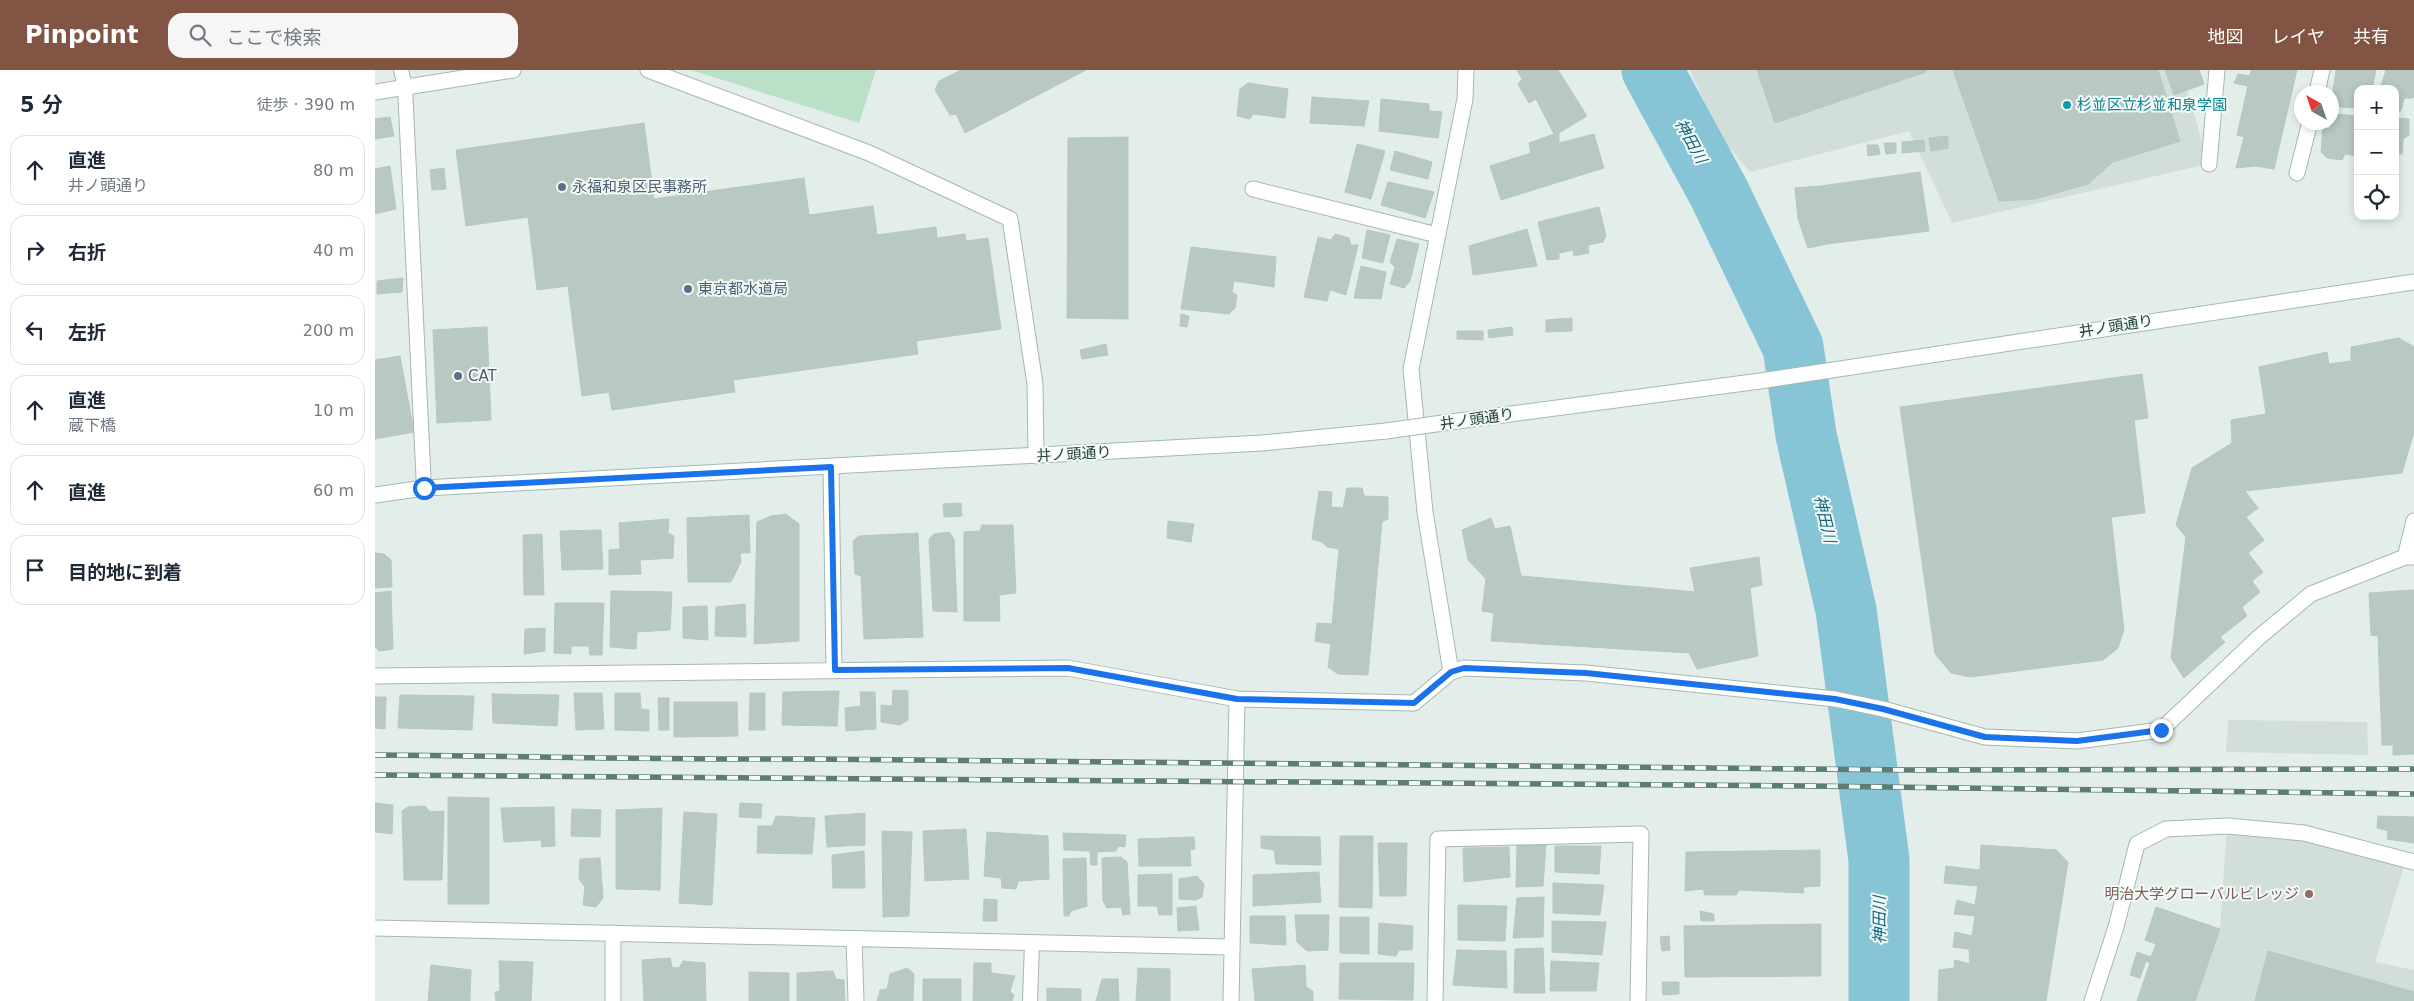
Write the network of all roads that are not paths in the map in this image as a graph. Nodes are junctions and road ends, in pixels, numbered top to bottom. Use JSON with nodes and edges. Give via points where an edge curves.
{"nodes":[{"id":1,"x":401,"y":70,"type":"edge"},
{"id":2,"x":513,"y":70,"type":"edge"},
{"id":3,"x":648,"y":70,"type":"edge"},
{"id":4,"x":1466,"y":70,"type":"edge"},
{"id":5,"x":2217,"y":70,"type":"edge"},
{"id":6,"x":2322,"y":70,"type":"edge"},
{"id":7,"x":2319,"y":85,"type":"edge"},
{"id":8,"x":405,"y":87,"type":"junction"},
{"id":9,"x":375,"y":92,"type":"edge"},
{"id":10,"x":2307,"y":130,"type":"edge"},
{"id":11,"x":2209,"y":164,"type":"dead end"},
{"id":12,"x":2297,"y":174,"type":"dead end"},
{"id":13,"x":1253,"y":189,"type":"dead end"},
{"id":14,"x":1437,"y":235,"type":"junction"},
{"id":15,"x":2414,"y":282,"type":"edge"},
{"id":16,"x":1036,"y":456,"type":"junction"},
{"id":17,"x":831,"y":467,"type":"junction"},
{"id":18,"x":424,"y":488,"type":"junction"},
{"id":19,"x":375,"y":495,"type":"edge"},
{"id":20,"x":2414,"y":521,"type":"edge"},
{"id":21,"x":2409,"y":557,"type":"edge"},
{"id":22,"x":835,"y":670,"type":"junction"},
{"id":23,"x":1451,"y":672,"type":"junction"},
{"id":24,"x":375,"y":676,"type":"edge"},
{"id":25,"x":1237,"y":699,"type":"junction"},
{"id":26,"x":2414,"y":862,"type":"edge"},
{"id":27,"x":375,"y":928,"type":"edge"},
{"id":28,"x":613,"y":933,"type":"junction"},
{"id":29,"x":854,"y":939,"type":"junction"},
{"id":30,"x":1032,"y":943,"type":"junction"},
{"id":31,"x":1230,"y":947,"type":"junction"},
{"id":32,"x":613,"y":1001,"type":"edge"},
{"id":33,"x":855,"y":1001,"type":"edge"},
{"id":34,"x":1030,"y":1001,"type":"edge"},
{"id":35,"x":1231,"y":1001,"type":"edge"},
{"id":36,"x":1435,"y":1001,"type":"edge"},
{"id":37,"x":1638,"y":1001,"type":"edge"},
{"id":38,"x":2092,"y":1001,"type":"edge"}],
"edges":[{"from":1,"to":8,"type":"lane"},
{"from":2,"to":8,"type":"street"},
{"from":3,"to":16,"type":"street","via":[[869,153],[1011,219],[1035,384]]},
{"from":4,"to":14,"type":"street","via":[[1465,99]]},
{"from":5,"to":11,"type":"street"},
{"from":6,"to":7,"type":"street"},
{"from":8,"to":9,"type":"street"},
{"from":8,"to":18,"type":"lane"},
{"from":10,"to":12,"type":"street"},
{"from":13,"to":14,"type":"street"},
{"from":14,"to":23,"type":"street","via":[[1411,369],[1425,512]]},
{"from":15,"to":16,"type":"street","name":"井ノ頭通り","bridge":true,"via":[[1818,372],[1386,431],[1262,443]]},
{"from":16,"to":17,"type":"street","name":"井ノ頭通り"},
{"from":17,"to":18,"type":"street","name":"井ノ頭通り"},
{"from":17,"to":22,"type":"street"},
{"from":18,"to":19,"type":"street","name":"井ノ頭通り"},
{"from":20,"to":21,"type":"street"},
{"from":21,"to":23,"type":"street","via":[[2311,594],[2161,730],[2077,741],[1985,737],[1835,699],[1586,673],[1464,668]]},
{"from":22,"to":24,"type":"street"},
{"from":22,"to":25,"type":"street","via":[[1068,668]]},
{"from":23,"to":25,"type":"street","via":[[1414,703]]},
{"from":25,"to":31,"type":"street"},
{"from":26,"to":38,"type":"street","via":[[2304,833],[2227,826],[2167,829],[2137,844],[2116,928]]},
{"from":27,"to":28,"type":"street"},
{"from":28,"to":29,"type":"street"},
{"from":28,"to":32,"type":"street"},
{"from":29,"to":30,"type":"street"},
{"from":29,"to":33,"type":"street"},
{"from":30,"to":31,"type":"street"},
{"from":30,"to":34,"type":"lane"},
{"from":31,"to":35,"type":"street"},
{"from":36,"to":37,"type":"street","via":[[1438,839],[1641,834]]}]}
